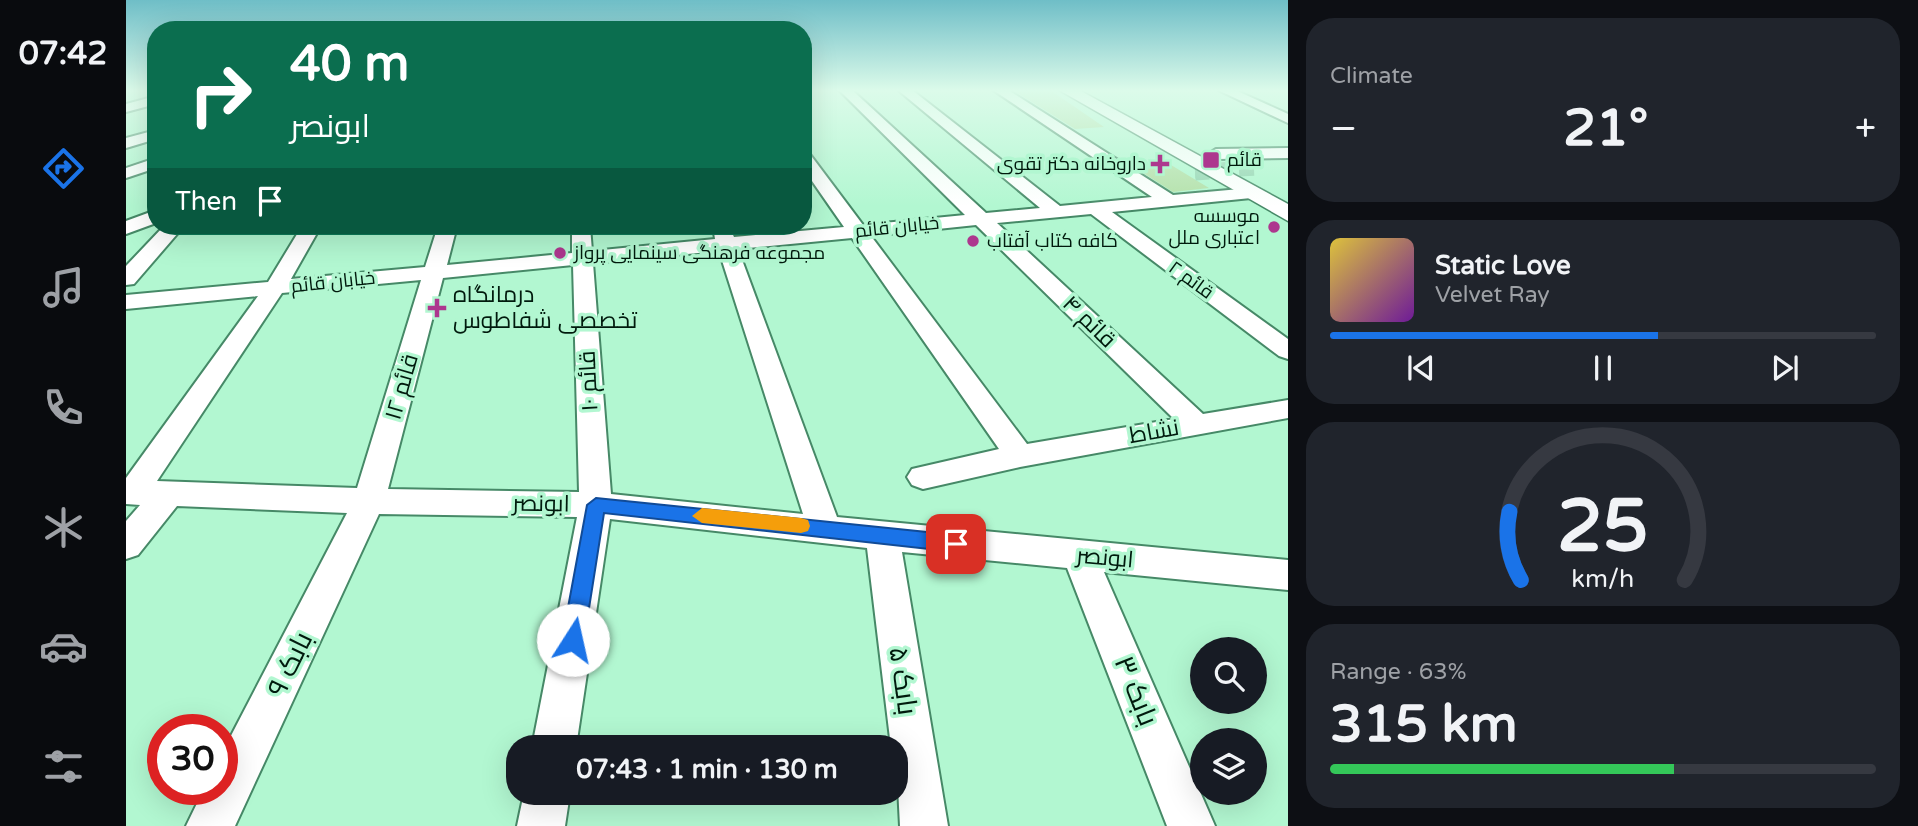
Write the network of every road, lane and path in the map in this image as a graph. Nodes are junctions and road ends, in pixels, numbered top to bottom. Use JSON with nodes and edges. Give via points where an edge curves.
{"nodes":[{"id":1,"x":885,"y":129,"type":"edge"},
{"id":2,"x":952,"y":129,"type":"edge"},
{"id":3,"x":1058,"y":129,"type":"edge"},
{"id":4,"x":1136,"y":129,"type":"edge"},
{"id":5,"x":1169,"y":129,"type":"edge"},
{"id":6,"x":147,"y":137,"type":"edge"},
{"id":7,"x":126,"y":143,"type":"edge"},
{"id":8,"x":1288,"y":153,"type":"edge"},
{"id":9,"x":1216,"y":154,"type":"junction"},
{"id":10,"x":147,"y":166,"type":"edge"},
{"id":11,"x":812,"y":168,"type":"edge"},
{"id":12,"x":126,"y":173,"type":"edge"},
{"id":13,"x":1251,"y":193,"type":"junction"},
{"id":14,"x":1288,"y":193,"type":"edge"},
{"id":15,"x":1170,"y":201,"type":"junction"},
{"id":16,"x":1095,"y":208,"type":"junction"},
{"id":17,"x":1056,"y":212,"type":"junction"},
{"id":18,"x":1288,"y":214,"type":"edge"},
{"id":19,"x":982,"y":219,"type":"junction"},
{"id":20,"x":147,"y":220,"type":"edge"},
{"id":21,"x":126,"y":228,"type":"edge"},
{"id":22,"x":860,"y":231,"type":"junction"},
{"id":23,"x":812,"y":232,"type":"edge"},
{"id":24,"x":166,"y":235,"type":"edge"},
{"id":25,"x":306,"y":235,"type":"edge"},
{"id":26,"x":445,"y":235,"type":"edge"},
{"id":27,"x":582,"y":235,"type":"edge"},
{"id":28,"x":724,"y":235,"type":"edge"},
{"id":29,"x":583,"y":258,"type":"junction"},
{"id":30,"x":435,"y":272,"type":"junction"},
{"id":31,"x":126,"y":279,"type":"edge"},
{"id":32,"x":275,"y":288,"type":"junction"},
{"id":33,"x":126,"y":302,"type":"edge"},
{"id":34,"x":1288,"y":351,"type":"edge"},
{"id":35,"x":1288,"y":409,"type":"edge"},
{"id":36,"x":1197,"y":425,"type":"junction"},
{"id":37,"x":1020,"y":456,"type":"junction"},
{"id":38,"x":923,"y":477,"type":"dead end"},
{"id":39,"x":130,"y":492,"type":"edge"},
{"id":40,"x":169,"y":494,"type":"junction"},
{"id":41,"x":369,"y":501,"type":"junction"},
{"id":42,"x":596,"y":505,"type":"junction"},
{"id":43,"x":824,"y":528,"type":"junction"},
{"id":44,"x":882,"y":536,"type":"junction"},
{"id":45,"x":126,"y":545,"type":"edge"},
{"id":46,"x":1080,"y":556,"type":"junction"},
{"id":47,"x":1288,"y":575,"type":"edge"},
{"id":48,"x":556,"y":735,"type":"edge"},
{"id":49,"x":545,"y":805,"type":"edge"},
{"id":50,"x":210,"y":826,"type":"edge"},
{"id":51,"x":541,"y":826,"type":"edge"},
{"id":52,"x":924,"y":826,"type":"edge"},
{"id":53,"x":1191,"y":826,"type":"edge"}],
"edges":[{"from":1,"to":19,"type":"street","name":"قائم ۴"},
{"from":2,"to":17,"type":"street"},
{"from":3,"to":15,"type":"street"},
{"from":4,"to":13,"type":"main road"},
{"from":5,"to":9,"type":"main road"},
{"from":6,"to":7,"type":"street"},
{"from":8,"to":9,"type":"street"},
{"from":9,"to":14,"type":"main road"},
{"from":10,"to":12,"type":"street"},
{"from":11,"to":22,"type":"street"},
{"from":13,"to":15,"type":"street","name":"خیابان قائم"},
{"from":13,"to":18,"type":"main road"},
{"from":15,"to":16,"type":"street","name":"خیابان قائم"},
{"from":16,"to":17,"type":"street","name":"خیابان قائم"},
{"from":16,"to":34,"type":"street","name":"قائم ۲"},
{"from":17,"to":19,"type":"street","name":"خیابان قائم"},
{"from":19,"to":22,"type":"street","name":"خیابان قائم"},
{"from":19,"to":36,"type":"street","name":"قائم ۴"},
{"from":20,"to":21,"type":"street"},
{"from":22,"to":23,"type":"street","name":"خیابان قائم"},
{"from":22,"to":37,"type":"street"},
{"from":24,"to":31,"type":"street"},
{"from":25,"to":32,"type":"street"},
{"from":26,"to":30,"type":"street","name":"قائم ۱۲"},
{"from":27,"to":29,"type":"street","name":"قائم ۱۰"},
{"from":28,"to":29,"type":"street","name":"خیابان قائم"},
{"from":28,"to":43,"type":"street"},
{"from":29,"to":30,"type":"street","name":"خیابان قائم"},
{"from":29,"to":42,"type":"street","name":"قائم ۱۰"},
{"from":30,"to":32,"type":"street","name":"خیابان قائم"},
{"from":30,"to":41,"type":"street","name":"قائم ۱۲"},
{"from":32,"to":33,"type":"street","name":"خیابان قائم"},
{"from":32,"to":39,"type":"street"},
{"from":35,"to":36,"type":"street","name":"نشاط"},
{"from":36,"to":37,"type":"street","name":"نشاط"},
{"from":37,"to":38,"type":"street","name":"نشاط"},
{"from":39,"to":40,"type":"street","name":"ابونصر"},
{"from":40,"to":41,"type":"street","name":"ابونصر"},
{"from":40,"to":45,"type":"street"},
{"from":41,"to":42,"type":"street","name":"ابونصر"},
{"from":41,"to":50,"type":"street","name":"بابک ۹"},
{"from":42,"to":43,"type":"street","name":"ابونصر"},
{"from":42,"to":48,"type":"street","name":"قائم ۱۰"},
{"from":43,"to":44,"type":"street","name":"ابونصر"},
{"from":44,"to":46,"type":"street","name":"ابونصر"},
{"from":44,"to":52,"type":"street","name":"بابک ۵"},
{"from":46,"to":47,"type":"street","name":"ابونصر"},
{"from":46,"to":53,"type":"street","name":"بابک ۳"},
{"from":49,"to":51,"type":"street"}]}
